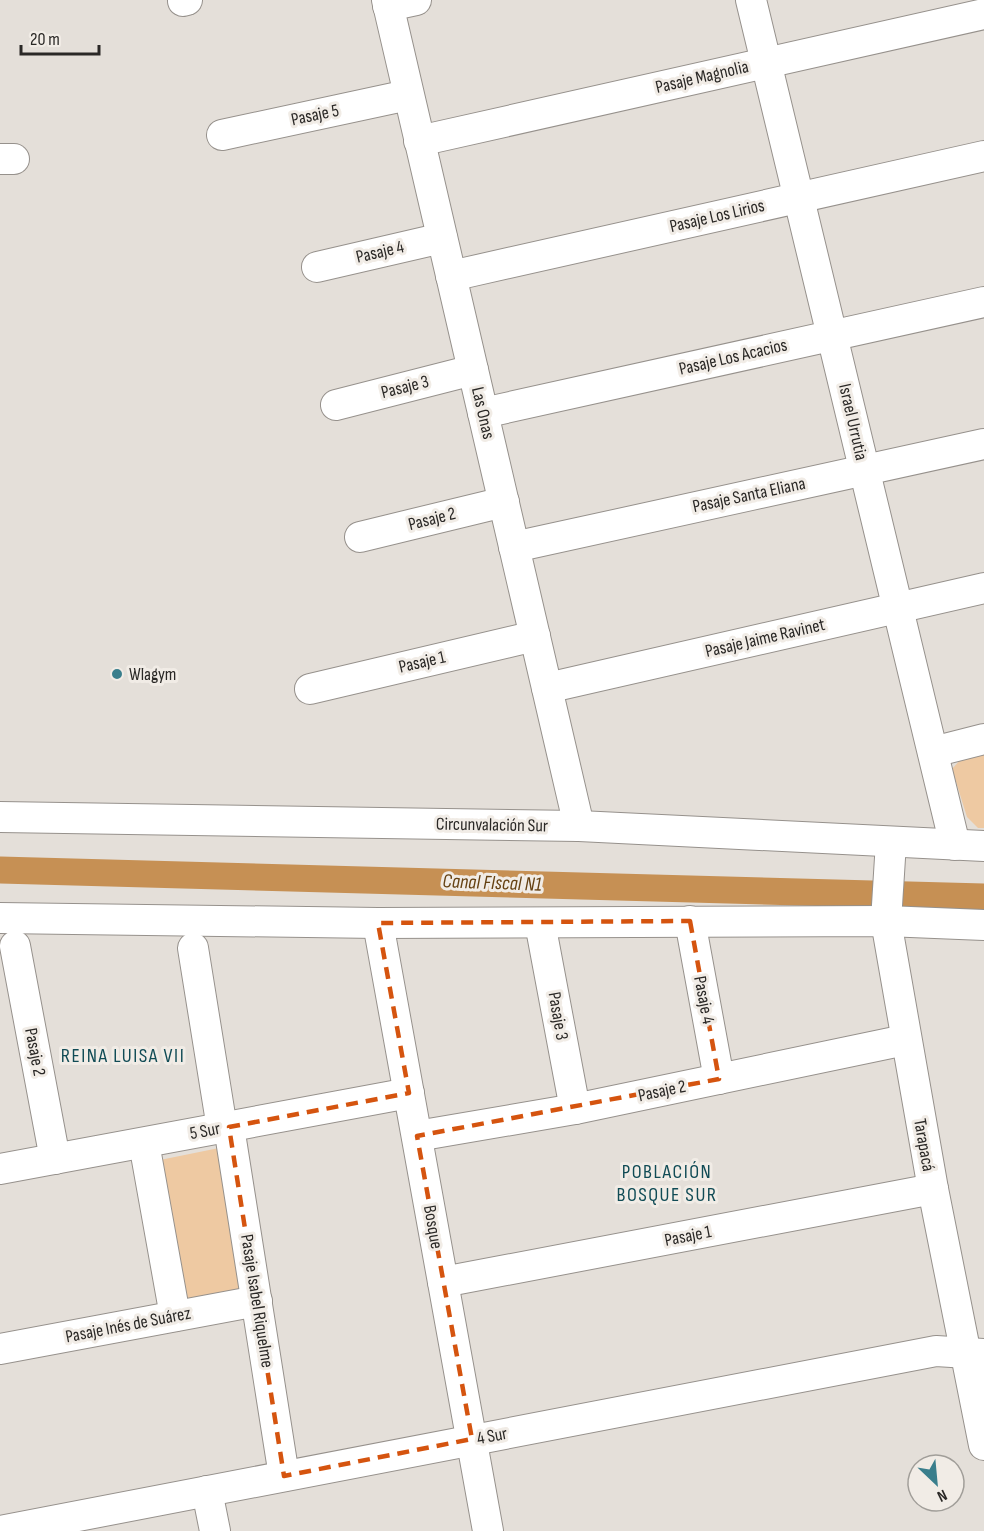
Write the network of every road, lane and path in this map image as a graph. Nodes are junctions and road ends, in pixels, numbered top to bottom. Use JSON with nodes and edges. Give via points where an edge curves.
{"nodes":[{"id":1,"x":751,"y":0,"type":"edge"},
{"id":2,"x":397,"y":2,"type":"edge"},
{"id":3,"x":984,"y":14,"type":"edge"},
{"id":4,"x":766,"y":63,"type":"junction"},
{"id":5,"x":408,"y":95,"type":"junction"},
{"id":6,"x":222,"y":135,"type":"dead end"},
{"id":7,"x":419,"y":141,"type":"junction"},
{"id":8,"x":984,"y":156,"type":"edge"},
{"id":9,"x":799,"y":198,"type":"junction"},
{"id":10,"x":442,"y":238,"type":"junction"},
{"id":11,"x":317,"y":267,"type":"dead end"},
{"id":12,"x":451,"y":276,"type":"junction"},
{"id":13,"x":984,"y":302,"type":"edge"},
{"id":14,"x":832,"y":335,"type":"junction"},
{"id":15,"x":473,"y":370,"type":"junction"},
{"id":16,"x":336,"y":405,"type":"dead end"},
{"id":17,"x":483,"y":413,"type":"junction"},
{"id":18,"x":984,"y":444,"type":"edge"},
{"id":19,"x":864,"y":470,"type":"junction"},
{"id":20,"x":504,"y":502,"type":"junction"},
{"id":21,"x":360,"y":537,"type":"dead end"},
{"id":22,"x":514,"y":547,"type":"junction"},
{"id":23,"x":984,"y":588,"type":"edge"},
{"id":24,"x":898,"y":608,"type":"junction"},
{"id":25,"x":535,"y":636,"type":"junction"},
{"id":26,"x":547,"y":688,"type":"junction"},
{"id":27,"x":310,"y":689,"type":"dead end"},
{"id":28,"x":984,"y":740,"type":"edge"},
{"id":29,"x":933,"y":752,"type":"junction"},
{"id":30,"x":0,"y":817,"type":"edge"},
{"id":31,"x":579,"y":826,"type":"junction"},
{"id":32,"x":955,"y":845,"type":"junction"},
{"id":33,"x":984,"y":846,"type":"edge"},
{"id":34,"x":891,"y":848,"type":"junction"},
{"id":35,"x":886,"y":913,"type":"junction"},
{"id":36,"x":0,"y":918,"type":"edge"},
{"id":37,"x":690,"y":921,"type":"junction"},
{"id":38,"x":378,"y":923,"type":"junction"},
{"id":39,"x":540,"y":923,"type":"junction"},
{"id":40,"x":984,"y":925,"type":"edge"},
{"id":41,"x":15,"y":946,"type":"dead end"},
{"id":42,"x":193,"y":948,"type":"dead end"},
{"id":43,"x":905,"y":1040,"type":"junction"},
{"id":44,"x":719,"y":1079,"type":"junction"},
{"id":45,"x":409,"y":1094,"type":"junction"},
{"id":46,"x":575,"y":1109,"type":"junction"},
{"id":47,"x":225,"y":1127,"type":"junction"},
{"id":48,"x":417,"y":1136,"type":"junction"},
{"id":49,"x":144,"y":1143,"type":"junction"},
{"id":50,"x":54,"y":1159,"type":"junction"},
{"id":51,"x":0,"y":1169,"type":"edge"},
{"id":52,"x":933,"y":1189,"type":"junction"},
{"id":53,"x":443,"y":1282,"type":"junction"},
{"id":54,"x":257,"y":1301,"type":"junction"},
{"id":55,"x":175,"y":1316,"type":"junction"},
{"id":56,"x":0,"y":1349,"type":"edge"},
{"id":57,"x":975,"y":1354,"type":"edge"},
{"id":58,"x":472,"y":1439,"type":"junction"},
{"id":59,"x":984,"y":1445,"type":"edge"},
{"id":60,"x":284,"y":1476,"type":"junction"},
{"id":61,"x":207,"y":1491,"type":"junction"},
{"id":62,"x":76,"y":1524,"type":"edge"},
{"id":63,"x":0,"y":1531,"type":"edge"},
{"id":64,"x":215,"y":1531,"type":"edge"},
{"id":65,"x":489,"y":1531,"type":"edge"}],
"edges":[{"from":1,"to":4,"type":"street","name":"Israel Urrutia"},
{"from":2,"to":5,"type":"street","name":"Las Onas"},
{"from":3,"to":4,"type":"street","name":"Pasaje Magnolia"},
{"from":4,"to":7,"type":"street","name":"Pasaje Magnolia"},
{"from":4,"to":9,"type":"street","name":"Israel Urrutia"},
{"from":5,"to":6,"type":"street","name":"Pasaje 5"},
{"from":5,"to":7,"type":"street","name":"Las Onas"},
{"from":7,"to":10,"type":"street","name":"Las Onas"},
{"from":8,"to":9,"type":"street","name":"Pasaje Los Lirios"},
{"from":9,"to":12,"type":"street","name":"Pasaje Los Lirios"},
{"from":9,"to":14,"type":"street","name":"Israel Urrutia"},
{"from":10,"to":11,"type":"street","name":"Pasaje 4"},
{"from":10,"to":12,"type":"street","name":"Las Onas"},
{"from":12,"to":15,"type":"street","name":"Las Onas"},
{"from":13,"to":14,"type":"street","name":"Pasaje Los Acacios"},
{"from":14,"to":17,"type":"street","name":"Pasaje Los Acacios"},
{"from":14,"to":19,"type":"street","name":"Israel Urrutia"},
{"from":15,"to":16,"type":"street","name":"Pasaje 3"},
{"from":15,"to":17,"type":"street","name":"Las Onas"},
{"from":17,"to":20,"type":"street","name":"Las Onas"},
{"from":18,"to":19,"type":"street","name":"Pasaje Santa Eliana"},
{"from":19,"to":22,"type":"street","name":"Pasaje Santa Eliana"},
{"from":19,"to":24,"type":"street","name":"Israel Urrutia"},
{"from":20,"to":21,"type":"street","name":"Pasaje 2"},
{"from":20,"to":22,"type":"street","name":"Las Onas"},
{"from":22,"to":25,"type":"street","name":"Las Onas"},
{"from":23,"to":24,"type":"street","name":"Pasaje Jaime Ravinet"},
{"from":24,"to":26,"type":"street","name":"Pasaje Jaime Ravinet"},
{"from":24,"to":29,"type":"street","name":"Israel Urrutia"},
{"from":25,"to":26,"type":"street","name":"Las Onas"},
{"from":25,"to":27,"type":"street","name":"Pasaje 1"},
{"from":26,"to":31,"type":"street","name":"Las Onas"},
{"from":28,"to":29,"type":"street"},
{"from":29,"to":32,"type":"street","name":"Israel Urrutia"},
{"from":30,"to":31,"type":"street","name":"Circunvalación Sur"},
{"from":31,"to":34,"type":"street","name":"Circunvalación Sur"},
{"from":32,"to":33,"type":"street","name":"Circunvalación Sur"},
{"from":32,"to":34,"type":"street","name":"Circunvalación Sur"},
{"from":34,"to":35,"type":"street","name":"Tarapacá"},
{"from":35,"to":37,"type":"street"},
{"from":35,"to":40,"type":"street"},
{"from":35,"to":43,"type":"street","name":"Tarapacá"},
{"from":36,"to":38,"type":"street"},
{"from":37,"to":39,"type":"street"},
{"from":37,"to":44,"type":"street","name":"Pasaje 4"},
{"from":38,"to":39,"type":"street"},
{"from":38,"to":45,"type":"street","name":"Bosque"},
{"from":39,"to":46,"type":"street","name":"Pasaje 3"},
{"from":41,"to":50,"type":"street","name":"Pasaje 2"},
{"from":42,"to":47,"type":"street"},
{"from":43,"to":44,"type":"street","name":"Pasaje 2"},
{"from":43,"to":52,"type":"street","name":"Tarapacá"},
{"from":44,"to":46,"type":"street","name":"Pasaje 2"},
{"from":45,"to":47,"type":"street","name":"5 Sur"},
{"from":45,"to":48,"type":"street","name":"Bosque"},
{"from":46,"to":48,"type":"street","name":"Pasaje 2"},
{"from":47,"to":49,"type":"street","name":"5 Sur"},
{"from":47,"to":54,"type":"street","name":"Pasaje Isabel Riquelme"},
{"from":48,"to":53,"type":"street","name":"Bosque"},
{"from":49,"to":50,"type":"street","name":"5 Sur"},
{"from":49,"to":55,"type":"street"},
{"from":50,"to":51,"type":"street","name":"5 Sur"},
{"from":52,"to":53,"type":"street","name":"Pasaje 1"},
{"from":52,"to":57,"type":"street","name":"Tarapacá"},
{"from":53,"to":58,"type":"street","name":"Bosque"},
{"from":54,"to":55,"type":"street","name":"Pasaje Inés de Suárez"},
{"from":54,"to":60,"type":"street","name":"Pasaje Isabel Riquelme"},
{"from":55,"to":56,"type":"street","name":"Pasaje Inés de Suárez"},
{"from":57,"to":58,"type":"street","name":"4 Sur","via":[[936,1351]]},
{"from":57,"to":59,"type":"street","name":"Tarapacá"},
{"from":58,"to":60,"type":"street","name":"4 Sur"},
{"from":58,"to":65,"type":"street","name":"Bosque"},
{"from":60,"to":61,"type":"street","name":"4 Sur"},
{"from":61,"to":62,"type":"street","name":"4 Sur"},
{"from":61,"to":64,"type":"street"},
{"from":62,"to":63,"type":"street","name":"4 Sur"}]}
